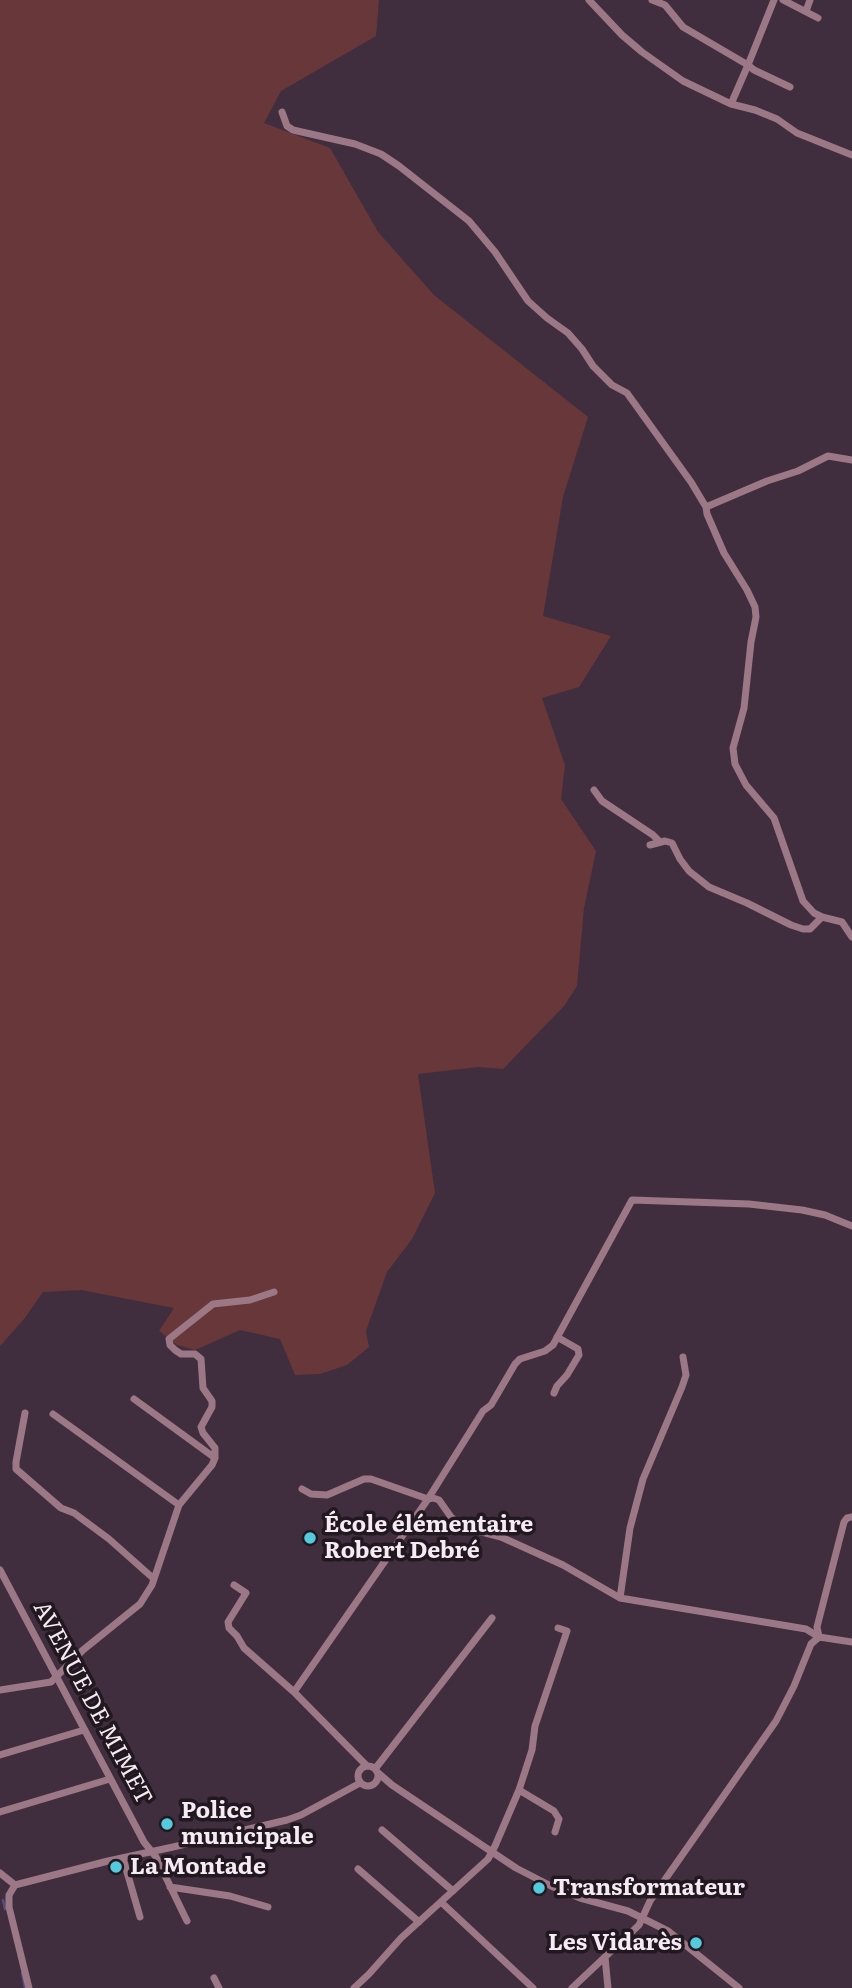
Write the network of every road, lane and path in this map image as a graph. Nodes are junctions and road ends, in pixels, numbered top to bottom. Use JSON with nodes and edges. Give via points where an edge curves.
{"nodes":[{"id":1,"x":589,"y":0,"type":"edge"},
{"id":2,"x":652,"y":0,"type":"edge"},
{"id":3,"x":774,"y":0,"type":"edge"},
{"id":4,"x":783,"y":0,"type":"edge"},
{"id":5,"x":810,"y":0,"type":"edge"},
{"id":6,"x":806,"y":11,"type":"junction"},
{"id":7,"x":818,"y":18,"type":"dead end"},
{"id":8,"x":748,"y":65,"type":"junction"},
{"id":9,"x":790,"y":86,"type":"dead end"},
{"id":10,"x":731,"y":104,"type":"junction"},
{"id":11,"x":282,"y":112,"type":"dead end"},
{"id":12,"x":852,"y":155,"type":"edge"},
{"id":13,"x":852,"y":460,"type":"edge"},
{"id":14,"x":706,"y":507,"type":"junction"},
{"id":15,"x":594,"y":790,"type":"dead end"},
{"id":16,"x":660,"y":842,"type":"junction"},
{"id":17,"x":650,"y":845,"type":"dead end"},
{"id":18,"x":822,"y":917,"type":"junction"},
{"id":19,"x":852,"y":937,"type":"edge"},
{"id":20,"x":852,"y":1226,"type":"edge"},
{"id":21,"x":274,"y":1292,"type":"dead end"},
{"id":22,"x":557,"y":1337,"type":"junction"},
{"id":23,"x":683,"y":1357,"type":"dead end"},
{"id":24,"x":554,"y":1393,"type":"dead end"},
{"id":25,"x":134,"y":1399,"type":"dead end"},
{"id":26,"x":25,"y":1413,"type":"dead end"},
{"id":27,"x":53,"y":1414,"type":"dead end"},
{"id":28,"x":215,"y":1458,"type":"junction"},
{"id":29,"x":302,"y":1489,"type":"dead end"},
{"id":30,"x":428,"y":1499,"type":"junction"},
{"id":31,"x":180,"y":1505,"type":"junction"},
{"id":32,"x":852,"y":1517,"type":"edge"},
{"id":33,"x":0,"y":1570,"type":"edge"},
{"id":34,"x":154,"y":1579,"type":"junction"},
{"id":35,"x":234,"y":1585,"type":"dead end"},
{"id":36,"x":620,"y":1598,"type":"junction"},
{"id":37,"x":492,"y":1618,"type":"dead end"},
{"id":38,"x":558,"y":1628,"type":"dead end"},
{"id":39,"x":819,"y":1637,"type":"junction"},
{"id":40,"x":852,"y":1642,"type":"edge"},
{"id":41,"x":56,"y":1676,"type":"junction"},
{"id":42,"x":0,"y":1690,"type":"edge"},
{"id":43,"x":294,"y":1692,"type":"junction"},
{"id":44,"x":84,"y":1730,"type":"junction"},
{"id":45,"x":0,"y":1755,"type":"edge"},
{"id":46,"x":359,"y":1758,"type":"junction"},
{"id":47,"x":373,"y":1769,"type":"junction"},
{"id":48,"x":359,"y":1771,"type":"junction"},
{"id":49,"x":110,"y":1779,"type":"junction"},
{"id":50,"x":360,"y":1783,"type":"junction"},
{"id":51,"x":374,"y":1784,"type":"junction"},
{"id":52,"x":392,"y":1786,"type":"junction"},
{"id":53,"x":519,"y":1790,"type":"junction"},
{"id":54,"x":0,"y":1812,"type":"edge"},
{"id":55,"x":382,"y":1830,"type":"dead end"},
{"id":56,"x":555,"y":1832,"type":"dead end"},
{"id":57,"x":152,"y":1851,"type":"junction"},
{"id":58,"x":492,"y":1852,"type":"junction"},
{"id":59,"x":123,"y":1858,"type":"junction"},
{"id":60,"x":358,"y":1869,"type":"dead end"},
{"id":61,"x":0,"y":1872,"type":"edge"},
{"id":62,"x":15,"y":1885,"type":"junction"},
{"id":63,"x":170,"y":1887,"type":"junction"},
{"id":64,"x":453,"y":1891,"type":"junction"},
{"id":65,"x":441,"y":1902,"type":"junction"},
{"id":66,"x":268,"y":1907,"type":"dead end"},
{"id":67,"x":140,"y":1917,"type":"dead end"},
{"id":68,"x":642,"y":1918,"type":"junction"},
{"id":69,"x":187,"y":1921,"type":"dead end"},
{"id":70,"x":419,"y":1922,"type":"junction"},
{"id":71,"x":605,"y":1957,"type":"junction"},
{"id":72,"x":214,"y":1978,"type":"dead end"},
{"id":73,"x":362,"y":1982,"type":"junction"},
{"id":74,"x":29,"y":1988,"type":"edge"},
{"id":75,"x":219,"y":1988,"type":"edge"},
{"id":76,"x":354,"y":1988,"type":"edge"},
{"id":77,"x":370,"y":1988,"type":"edge"},
{"id":78,"x":533,"y":1988,"type":"edge"},
{"id":79,"x":572,"y":1988,"type":"edge"},
{"id":80,"x":608,"y":1988,"type":"edge"},
{"id":81,"x":739,"y":1988,"type":"edge"}],
"edges":[{"from":1,"to":10,"type":"street","via":[[660,66]]},
{"from":2,"to":8,"type":"street","via":[[665,5],[683,27]]},
{"from":3,"to":8,"type":"street"},
{"from":4,"to":6,"type":"street"},
{"from":5,"to":6,"type":"street"},
{"from":6,"to":7,"type":"street"},
{"from":8,"to":9,"type":"street"},
{"from":8,"to":10,"type":"street"},
{"from":10,"to":12,"type":"street","via":[[755,110]]},
{"from":11,"to":14,"type":"street","via":[[289,129],[355,144],[381,155],[469,221],[528,301],[568,332],[593,366],[627,393]]},
{"from":13,"to":14,"type":"street","via":[[828,456]]},
{"from":14,"to":18,"type":"street","via":[[724,553],[755,607],[744,708],[733,748],[735,764],[774,818],[803,901]]},
{"from":15,"to":16,"type":"street","via":[[602,801]]},
{"from":16,"to":17,"type":"street"},
{"from":16,"to":18,"type":"street","via":[[672,843],[689,871],[721,893],[803,929]]},
{"from":18,"to":19,"type":"street","via":[[842,922]]},
{"from":20,"to":22,"type":"street","via":[[802,1210],[632,1200]]},
{"from":21,"to":28,"type":"street","via":[[213,1304],[170,1339],[170,1345],[181,1354],[201,1359],[203,1388],[212,1401],[201,1427],[215,1448]]},
{"from":22,"to":24,"type":"street","via":[[578,1349],[579,1355]]},
{"from":22,"to":30,"type":"street","via":[[545,1351],[515,1364]]},
{"from":23,"to":36,"type":"street","via":[[686,1376],[643,1479],[633,1516]]},
{"from":25,"to":28,"type":"street"},
{"from":26,"to":34,"type":"street","via":[[16,1469]]},
{"from":27,"to":31,"type":"street"},
{"from":28,"to":31,"type":"street"},
{"from":29,"to":30,"type":"street","via":[[327,1495],[371,1479]]},
{"from":30,"to":36,"type":"street","via":[[439,1500],[466,1528],[501,1537],[563,1565]]},
{"from":30,"to":43,"type":"street"},
{"from":31,"to":34,"type":"street"},
{"from":32,"to":39,"type":"street","via":[[844,1522],[817,1627]]},
{"from":33,"to":41,"type":"street","name":"AVENUE DE MIMET"},
{"from":34,"to":41,"type":"street","via":[[141,1604]]},
{"from":35,"to":43,"type":"street","via":[[246,1593],[227,1625],[244,1648]]},
{"from":36,"to":39,"type":"street","via":[[806,1629]]},
{"from":37,"to":47,"type":"street"},
{"from":38,"to":53,"type":"street","via":[[567,1631]]},
{"from":39,"to":40,"type":"street"},
{"from":39,"to":68,"type":"street","via":[[811,1644],[776,1721]]},
{"from":41,"to":42,"type":"street","via":[[51,1682]]},
{"from":41,"to":44,"type":"street","name":"AVENUE DE MIMET"},
{"from":43,"to":46,"type":"street"},
{"from":44,"to":45,"type":"street"},
{"from":44,"to":49,"type":"street","name":"AVENUE DE MIMET"},
{"from":46,"to":47,"type":"street"},
{"from":46,"to":48,"type":"street"},
{"from":47,"to":48,"type":"street"},
{"from":47,"to":51,"type":"street","via":[[378,1779]]},
{"from":47,"to":52,"type":"street"},
{"from":48,"to":50,"type":"street"},
{"from":49,"to":54,"type":"street"},
{"from":49,"to":57,"type":"street","name":"AVENUE DE MIMET"},
{"from":50,"to":51,"type":"street"},
{"from":50,"to":57,"type":"street","via":[[287,1820]]},
{"from":51,"to":52,"type":"street"},
{"from":52,"to":58,"type":"street"},
{"from":53,"to":56,"type":"street","via":[[554,1811],[559,1819]]},
{"from":53,"to":58,"type":"street"},
{"from":55,"to":64,"type":"street"},
{"from":57,"to":59,"type":"street"},
{"from":57,"to":63,"type":"street","name":"AVENUE DE MIMET"},
{"from":58,"to":64,"type":"street"},
{"from":58,"to":68,"type":"street","via":[[551,1886]]},
{"from":59,"to":62,"type":"street"},
{"from":59,"to":67,"type":"street"},
{"from":60,"to":70,"type":"street"},
{"from":61,"to":62,"type":"street"},
{"from":62,"to":74,"type":"street","via":[[9,1907]]},
{"from":63,"to":66,"type":"street"},
{"from":63,"to":69,"type":"street","name":"AVENUE DE MIMET"},
{"from":64,"to":65,"type":"street"},
{"from":65,"to":70,"type":"street"},
{"from":65,"to":78,"type":"street"},
{"from":68,"to":71,"type":"street"},
{"from":68,"to":81,"type":"street","via":[[678,1937]]},
{"from":70,"to":73,"type":"street"},
{"from":71,"to":79,"type":"street"},
{"from":71,"to":80,"type":"street"},
{"from":72,"to":75,"type":"street"},
{"from":73,"to":76,"type":"street"},
{"from":73,"to":77,"type":"street"}]}
